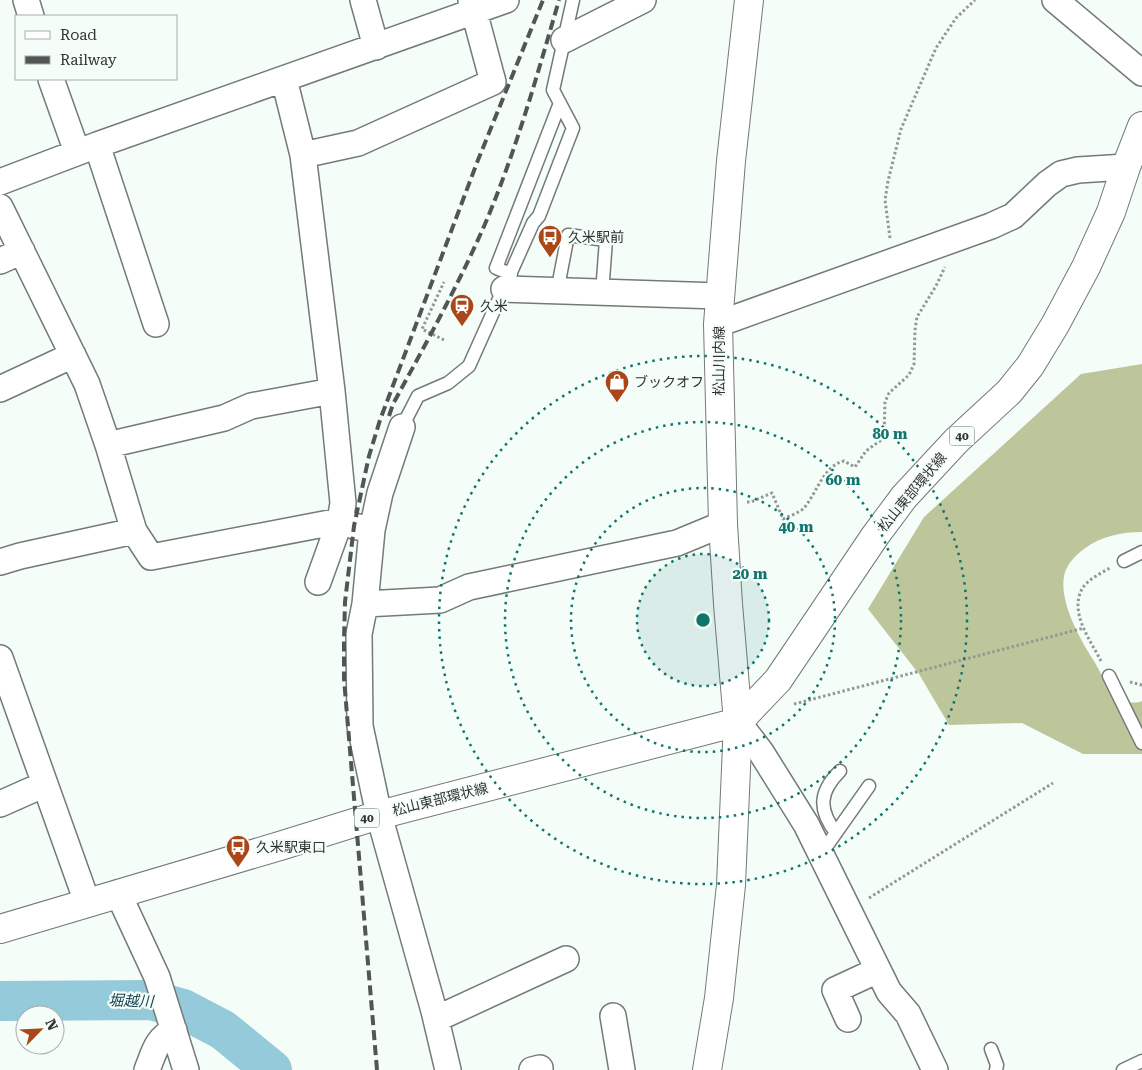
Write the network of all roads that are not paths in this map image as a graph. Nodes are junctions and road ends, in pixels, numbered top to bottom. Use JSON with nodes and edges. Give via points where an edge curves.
{"nodes":[{"id":1,"x":363,"y":0,"type":"edge"},
{"id":2,"x":506,"y":0,"type":"edge"},
{"id":3,"x":573,"y":0,"type":"edge"},
{"id":4,"x":642,"y":0,"type":"edge"},
{"id":5,"x":749,"y":0,"type":"edge"},
{"id":6,"x":1055,"y":0,"type":"edge"},
{"id":7,"x":472,"y":6,"type":"edge"},
{"id":8,"x":564,"y":40,"type":"junction"},
{"id":9,"x":376,"y":46,"type":"junction"},
{"id":10,"x":1142,"y":74,"type":"edge"},
{"id":11,"x":52,"y":80,"type":"edge"},
{"id":12,"x":284,"y":80,"type":"junction"},
{"id":13,"x":560,"y":103,"type":"junction"},
{"id":14,"x":1142,"y":126,"type":"edge"},
{"id":15,"x":87,"y":148,"type":"junction"},
{"id":16,"x":303,"y":155,"type":"junction"},
{"id":17,"x":1126,"y":167,"type":"junction"},
{"id":18,"x":0,"y":182,"type":"edge"},
{"id":19,"x":0,"y":207,"type":"edge"},
{"id":20,"x":11,"y":256,"type":"edge"},
{"id":21,"x":507,"y":282,"type":"junction"},
{"id":22,"x":557,"y":292,"type":"junction"},
{"id":23,"x":602,"y":293,"type":"junction"},
{"id":24,"x":720,"y":296,"type":"junction"},
{"id":25,"x":156,"y":324,"type":"dead end"},
{"id":26,"x":718,"y":324,"type":"junction"},
{"id":27,"x":73,"y":355,"type":"junction"},
{"id":28,"x":0,"y":389,"type":"edge"},
{"id":29,"x":332,"y":391,"type":"junction"},
{"id":30,"x":402,"y":427,"type":"joint"},
{"id":31,"x":108,"y":445,"type":"junction"},
{"id":32,"x":723,"y":513,"type":"junction"},
{"id":33,"x":340,"y":521,"type":"junction"},
{"id":34,"x":372,"y":530,"type":"junction"},
{"id":35,"x":134,"y":531,"type":"junction"},
{"id":36,"x":1142,"y":552,"type":"edge"},
{"id":37,"x":1124,"y":561,"type":"road end"},
{"id":38,"x":0,"y":562,"type":"edge"},
{"id":39,"x":318,"y":582,"type":"dead end"},
{"id":40,"x":365,"y":604,"type":"junction"},
{"id":41,"x":0,"y":658,"type":"edge"},
{"id":42,"x":1108,"y":676,"type":"road end"},
{"id":43,"x":10,"y":716,"type":"edge"},
{"id":44,"x":738,"y":722,"type":"junction"},
{"id":45,"x":1142,"y":743,"type":"edge"},
{"id":46,"x":840,"y":771,"type":"dead end"},
{"id":47,"x":45,"y":784,"type":"junction"},
{"id":48,"x":869,"y":786,"type":"dead end"},
{"id":49,"x":0,"y":804,"type":"edge"},
{"id":50,"x":379,"y":815,"type":"junction"},
{"id":51,"x":836,"y":833,"type":"junction"},
{"id":52,"x":821,"y":854,"type":"junction"},
{"id":53,"x":118,"y":893,"type":"junction"},
{"id":54,"x":87,"y":902,"type":"junction"},
{"id":55,"x":0,"y":929,"type":"edge"},
{"id":56,"x":566,"y":959,"type":"dead end"},
{"id":57,"x":878,"y":970,"type":"junction"},
{"id":58,"x":613,"y":1016,"type":"dead end"},
{"id":59,"x":436,"y":1019,"type":"junction"},
{"id":60,"x":848,"y":1019,"type":"dead end"},
{"id":61,"x":172,"y":1025,"type":"junction"},
{"id":62,"x":991,"y":1049,"type":"dead end"},
{"id":63,"x":1142,"y":1061,"type":"edge"},
{"id":64,"x":147,"y":1070,"type":"edge"},
{"id":65,"x":186,"y":1070,"type":"edge"},
{"id":66,"x":448,"y":1070,"type":"edge"},
{"id":67,"x":622,"y":1070,"type":"edge"},
{"id":68,"x":707,"y":1070,"type":"edge"},
{"id":69,"x":935,"y":1070,"type":"edge"},
{"id":70,"x":996,"y":1070,"type":"edge"},
{"id":71,"x":1123,"y":1070,"type":"edge"}],
"edges":[{"from":1,"to":9,"type":"street"},
{"from":2,"to":7,"type":"street"},
{"from":3,"to":8,"type":"lane"},
{"from":4,"to":8,"type":"street"},
{"from":5,"to":24,"type":"main road","name":"松山川内線"},
{"from":6,"to":10,"type":"street"},
{"from":7,"to":9,"type":"street"},
{"from":7,"to":16,"type":"street","via":[[493,82],[358,143]]},
{"from":8,"to":13,"type":"lane","via":[[553,90]]},
{"from":9,"to":12,"type":"street"},
{"from":11,"to":15,"type":"street"},
{"from":12,"to":15,"type":"street"},
{"from":12,"to":16,"type":"street"},
{"from":13,"to":21,"type":"lane","via":[[496,268]]},
{"from":13,"to":21,"type":"lane","via":[[573,128],[539,216]]},
{"from":14,"to":17,"type":"main road","name":"松山東部環状線","number":"40"},
{"from":15,"to":18,"type":"street"},
{"from":15,"to":25,"type":"street"},
{"from":16,"to":29,"type":"street"},
{"from":17,"to":26,"type":"street","via":[[1061,174],[1013,216]]},
{"from":17,"to":44,"type":"main road","name":"松山東部環状線","number":"40","via":[[1111,212],[1086,267],[1030,366],[1009,392],[956,441],[904,497],[778,680]]},
{"from":19,"to":20,"type":"street"},
{"from":20,"to":27,"type":"street"},
{"from":21,"to":22,"type":"street"},
{"from":21,"to":30,"type":"lane","via":[[469,366],[448,383],[418,396]]},
{"from":22,"to":23,"type":"street"},
{"from":22,"to":23,"type":"lane","via":[[568,235],[606,240]]},
{"from":23,"to":24,"type":"street"},
{"from":24,"to":26,"type":"main road","name":"松山川内線"},
{"from":26,"to":32,"type":"main road","name":"松山川内線"},
{"from":27,"to":28,"type":"street"},
{"from":27,"to":31,"type":"street","via":[[87,384]]},
{"from":29,"to":31,"type":"street","via":[[251,406],[224,418]]},
{"from":29,"to":33,"type":"street","via":[[343,503]]},
{"from":30,"to":34,"type":"street","via":[[380,493]]},
{"from":31,"to":35,"type":"street"},
{"from":32,"to":40,"type":"street","via":[[677,543],[469,587],[440,600]]},
{"from":32,"to":44,"type":"main road","name":"松山川内線"},
{"from":33,"to":34,"type":"street"},
{"from":33,"to":35,"type":"street","via":[[151,557]]},
{"from":33,"to":39,"type":"street"},
{"from":34,"to":40,"type":"street"},
{"from":35,"to":38,"type":"street"},
{"from":36,"to":37,"type":"lane"},
{"from":40,"to":50,"type":"street","via":[[359,634],[360,726]]},
{"from":41,"to":43,"type":"street"},
{"from":42,"to":45,"type":"lane"},
{"from":43,"to":47,"type":"street"},
{"from":44,"to":50,"type":"main road","name":"松山東部環状線","number":"40"},
{"from":44,"to":52,"type":"street","via":[[761,752]]},
{"from":44,"to":68,"type":"main road","via":[[731,885],[719,998]]},
{"from":46,"to":51,"type":"lane","via":[[829,782],[824,795],[828,822]]},
{"from":47,"to":49,"type":"street"},
{"from":47,"to":54,"type":"street"},
{"from":48,"to":51,"type":"lane"},
{"from":50,"to":53,"type":"main road","name":"松山東部環状線","number":"40"},
{"from":50,"to":59,"type":"street"},
{"from":51,"to":52,"type":"lane"},
{"from":52,"to":57,"type":"street"},
{"from":53,"to":54,"type":"main road","name":"松山東部環状線","number":"40"},
{"from":53,"to":61,"type":"street","via":[[162,989]]},
{"from":54,"to":55,"type":"main road","name":"松山東部環状線","number":"40"},
{"from":56,"to":59,"type":"street"},
{"from":57,"to":60,"type":"street","via":[[836,990]]},
{"from":57,"to":69,"type":"street","via":[[889,992],[908,1014]]},
{"from":58,"to":67,"type":"street"},
{"from":59,"to":66,"type":"street"},
{"from":61,"to":64,"type":"street","via":[[157,1045]]},
{"from":61,"to":65,"type":"street"},
{"from":62,"to":70,"type":"lane"},
{"from":63,"to":71,"type":"lane"}]}
